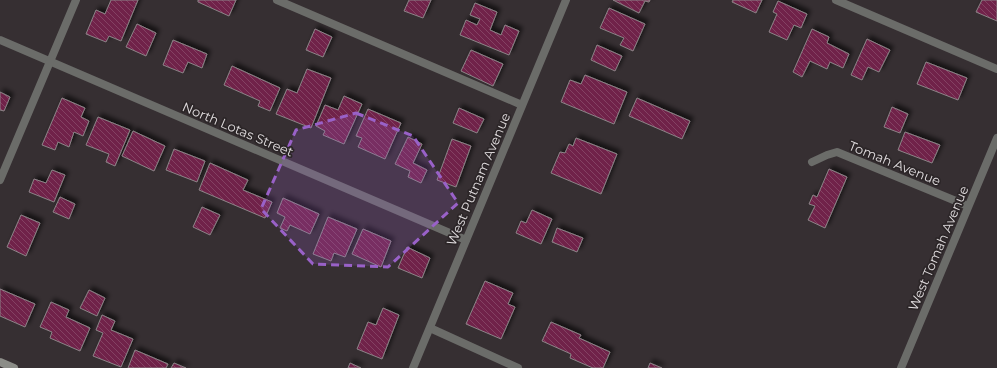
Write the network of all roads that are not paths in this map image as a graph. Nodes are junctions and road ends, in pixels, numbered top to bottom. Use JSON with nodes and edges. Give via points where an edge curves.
{"nodes":[{"id":1,"x":76,"y":0,"type":"edge"},
{"id":2,"x":277,"y":0,"type":"edge"},
{"id":3,"x":566,"y":0,"type":"edge"},
{"id":4,"x":836,"y":0,"type":"edge"},
{"id":5,"x":0,"y":40,"type":"edge"},
{"id":6,"x":50,"y":62,"type":"junction"},
{"id":7,"x":997,"y":69,"type":"edge"},
{"id":8,"x":522,"y":105,"type":"junction"},
{"id":9,"x":997,"y":138,"type":"edge"},
{"id":10,"x":812,"y":162,"type":"dead end"},
{"id":11,"x":0,"y":180,"type":"edge"},
{"id":12,"x":968,"y":206,"type":"junction"},
{"id":13,"x":466,"y":240,"type":"junction"},
{"id":14,"x":430,"y":328,"type":"junction"},
{"id":15,"x":0,"y":362,"type":"edge"},
{"id":16,"x":14,"y":368,"type":"edge"},
{"id":17,"x":413,"y":368,"type":"edge"},
{"id":18,"x":518,"y":368,"type":"edge"},
{"id":19,"x":901,"y":368,"type":"edge"}],
"edges":[{"from":1,"to":6,"type":"street"},
{"from":2,"to":8,"type":"street"},
{"from":3,"to":8,"type":"street","name":"West Putnam Avenue"},
{"from":4,"to":7,"type":"street"},
{"from":5,"to":6,"type":"street","name":"North Lotas Street"},
{"from":6,"to":11,"type":"street"},
{"from":6,"to":13,"type":"street","name":"North Lotas Street"},
{"from":8,"to":13,"type":"street","name":"West Putnam Avenue"},
{"from":9,"to":12,"type":"street","name":"West Tomah Avenue"},
{"from":10,"to":12,"type":"street","name":"Tomah Avenue","via":[[838,152]]},
{"from":12,"to":19,"type":"street","name":"West Tomah Avenue"},
{"from":13,"to":14,"type":"street","name":"West Putnam Avenue"},
{"from":14,"to":17,"type":"street","name":"West Putnam Avenue"},
{"from":14,"to":18,"type":"street"},
{"from":15,"to":16,"type":"main road"}]}
